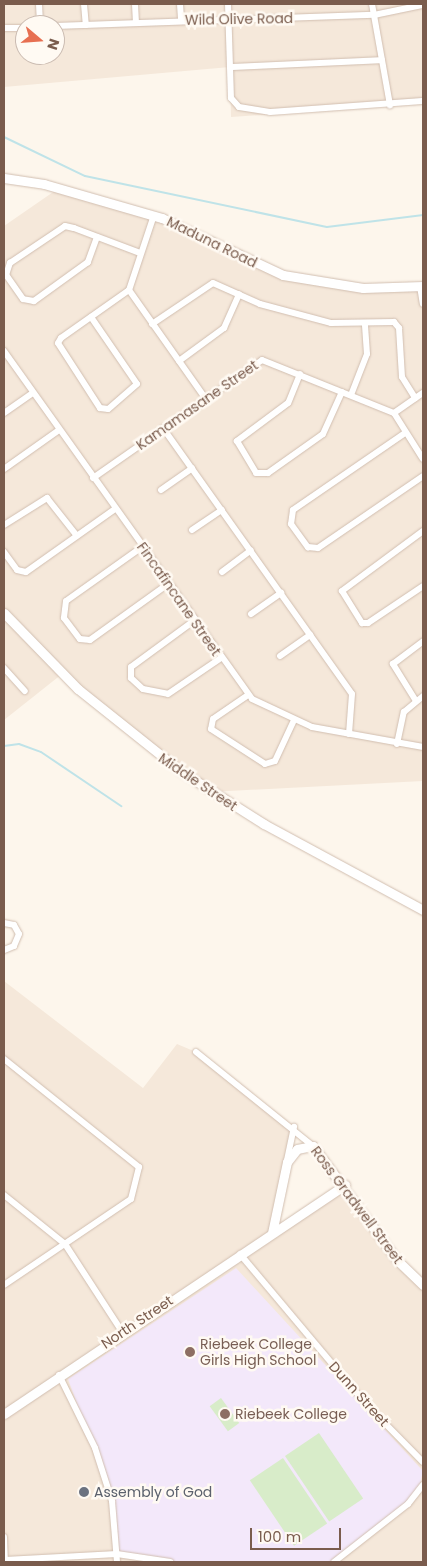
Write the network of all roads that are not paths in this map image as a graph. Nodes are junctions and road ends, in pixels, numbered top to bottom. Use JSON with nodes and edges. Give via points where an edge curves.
{"nodes":[{"id":1,"x":84,"y":4,"type":"edge"},
{"id":2,"x":135,"y":4,"type":"edge"},
{"id":3,"x":180,"y":4,"type":"edge"},
{"id":4,"x":228,"y":4,"type":"edge"},
{"id":5,"x":372,"y":4,"type":"edge"},
{"id":6,"x":422,"y":6,"type":"edge"},
{"id":7,"x":374,"y":15,"type":"junction"},
{"id":8,"x":181,"y":20,"type":"junction"},
{"id":9,"x":229,"y":20,"type":"junction"},
{"id":10,"x":136,"y":23,"type":"junction"},
{"id":11,"x":86,"y":25,"type":"junction"},
{"id":12,"x":65,"y":26,"type":"edge"},
{"id":13,"x":382,"y":60,"type":"junction"},
{"id":14,"x":230,"y":67,"type":"junction"},
{"id":15,"x":423,"y":101,"type":"edge"},
{"id":16,"x":390,"y":105,"type":"junction"},
{"id":17,"x":4,"y":178,"type":"edge"},
{"id":18,"x":154,"y":215,"type":"junction"},
{"id":19,"x":97,"y":237,"type":"junction"},
{"id":20,"x":140,"y":253,"type":"junction"},
{"id":21,"x":422,"y":286,"type":"edge"},
{"id":22,"x":129,"y":290,"type":"junction"},
{"id":23,"x":239,"y":294,"type":"junction"},
{"id":24,"x":423,"y":304,"type":"edge"},
{"id":25,"x":91,"y":317,"type":"junction"},
{"id":26,"x":152,"y":324,"type":"junction"},
{"id":27,"x":365,"y":324,"type":"junction"},
{"id":28,"x":5,"y":355,"type":"edge"},
{"id":29,"x":179,"y":361,"type":"junction"},
{"id":30,"x":300,"y":374,"type":"junction"},
{"id":31,"x":33,"y":392,"type":"junction"},
{"id":32,"x":342,"y":392,"type":"junction"},
{"id":33,"x":423,"y":393,"type":"edge"},
{"id":34,"x":351,"y":396,"type":"junction"},
{"id":35,"x":415,"y":398,"type":"junction"},
{"id":36,"x":206,"y":399,"type":"junction"},
{"id":37,"x":4,"y":413,"type":"edge"},
{"id":38,"x":394,"y":414,"type":"junction"},
{"id":39,"x":163,"y":428,"type":"junction"},
{"id":40,"x":59,"y":430,"type":"junction"},
{"id":41,"x":405,"y":433,"type":"junction"},
{"id":42,"x":423,"y":459,"type":"edge"},
{"id":43,"x":192,"y":468,"type":"junction"},
{"id":44,"x":4,"y":469,"type":"edge"},
{"id":45,"x":423,"y":476,"type":"edge"},
{"id":46,"x":93,"y":478,"type":"junction"},
{"id":47,"x":161,"y":490,"type":"dead end"},
{"id":48,"x":115,"y":509,"type":"junction"},
{"id":49,"x":222,"y":510,"type":"junction"},
{"id":50,"x":4,"y":525,"type":"edge"},
{"id":51,"x":192,"y":530,"type":"dead end"},
{"id":52,"x":423,"y":531,"type":"edge"},
{"id":53,"x":77,"y":536,"type":"junction"},
{"id":54,"x":142,"y":547,"type":"junction"},
{"id":55,"x":251,"y":550,"type":"junction"},
{"id":56,"x":4,"y":552,"type":"edge"},
{"id":57,"x":222,"y":572,"type":"dead end"},
{"id":58,"x":168,"y":584,"type":"junction"},
{"id":59,"x":423,"y":586,"type":"edge"},
{"id":60,"x":281,"y":593,"type":"junction"},
{"id":61,"x":4,"y":613,"type":"edge"},
{"id":62,"x":251,"y":614,"type":"dead end"},
{"id":63,"x":195,"y":620,"type":"junction"},
{"id":64,"x":310,"y":634,"type":"junction"},
{"id":65,"x":423,"y":641,"type":"edge"},
{"id":66,"x":280,"y":656,"type":"dead end"},
{"id":67,"x":221,"y":658,"type":"junction"},
{"id":68,"x":4,"y":668,"type":"edge"},
{"id":69,"x":25,"y":691,"type":"dead end"},
{"id":70,"x":248,"y":694,"type":"junction"},
{"id":71,"x":423,"y":696,"type":"edge"},
{"id":72,"x":416,"y":701,"type":"junction"},
{"id":73,"x":294,"y":720,"type":"junction"},
{"id":74,"x":349,"y":734,"type":"junction"},
{"id":75,"x":397,"y":744,"type":"junction"},
{"id":76,"x":423,"y":747,"type":"edge"},
{"id":77,"x":423,"y":910,"type":"edge"},
{"id":78,"x":4,"y":923,"type":"edge"},
{"id":79,"x":4,"y":950,"type":"edge"},
{"id":80,"x":196,"y":1052,"type":"dead end"},
{"id":81,"x":4,"y":1059,"type":"edge"},
{"id":82,"x":294,"y":1127,"type":"junction"},
{"id":83,"x":313,"y":1146,"type":"junction"},
{"id":84,"x":287,"y":1162,"type":"junction"},
{"id":85,"x":346,"y":1186,"type":"junction"},
{"id":86,"x":4,"y":1195,"type":"edge"},
{"id":87,"x":272,"y":1233,"type":"junction"},
{"id":88,"x":65,"y":1244,"type":"junction"},
{"id":89,"x":240,"y":1254,"type":"junction"},
{"id":90,"x":4,"y":1285,"type":"edge"},
{"id":91,"x":423,"y":1285,"type":"edge"},
{"id":92,"x":123,"y":1332,"type":"junction"},
{"id":93,"x":59,"y":1375,"type":"junction"},
{"id":94,"x":4,"y":1414,"type":"edge"},
{"id":95,"x":423,"y":1462,"type":"edge"},
{"id":96,"x":423,"y":1485,"type":"edge"},
{"id":97,"x":4,"y":1538,"type":"edge"},
{"id":98,"x":117,"y":1554,"type":"junction"},
{"id":99,"x":5,"y":1561,"type":"edge"},
{"id":100,"x":117,"y":1562,"type":"edge"},
{"id":101,"x":170,"y":1562,"type":"edge"},
{"id":102,"x":334,"y":1562,"type":"edge"}],
"edges":[{"from":1,"to":11,"type":"street"},
{"from":2,"to":10,"type":"street"},
{"from":3,"to":8,"type":"street"},
{"from":4,"to":9,"type":"street"},
{"from":5,"to":7,"type":"street"},
{"from":6,"to":7,"type":"street","name":"Wild Olive Road"},
{"from":7,"to":9,"type":"street","name":"Wild Olive Road"},
{"from":7,"to":13,"type":"street"},
{"from":8,"to":9,"type":"street","name":"Wild Olive Road"},
{"from":8,"to":10,"type":"street","name":"Wild Olive Road"},
{"from":9,"to":14,"type":"street"},
{"from":10,"to":11,"type":"street","name":"Wild Olive Road"},
{"from":11,"to":12,"type":"street","name":"Wild Olive Road"},
{"from":13,"to":14,"type":"street"},
{"from":13,"to":16,"type":"street"},
{"from":14,"to":16,"type":"street","via":[[234,104],[255,112]]},
{"from":15,"to":16,"type":"street"},
{"from":17,"to":18,"type":"street","name":"Maduna Road","via":[[44,184]]},
{"from":18,"to":20,"type":"street"},
{"from":18,"to":21,"type":"street","name":"Maduna Road","via":[[283,275],[363,288]]},
{"from":19,"to":19,"type":"street","via":[[62,226],[10,263],[6,275],[23,299],[34,301],[89,261]]},
{"from":19,"to":20,"type":"street"},
{"from":20,"to":22,"type":"street"},
{"from":21,"to":24,"type":"street"},
{"from":22,"to":25,"type":"street"},
{"from":22,"to":26,"type":"street"},
{"from":23,"to":26,"type":"street","via":[[208,284]]},
{"from":23,"to":27,"type":"street","via":[[264,305],[331,323]]},
{"from":23,"to":29,"type":"street","via":[[224,328]]},
{"from":25,"to":25,"type":"street","via":[[59,340],[58,346],[100,408],[108,409],[138,386]]},
{"from":26,"to":29,"type":"street"},
{"from":27,"to":34,"type":"street","via":[[367,354]]},
{"from":27,"to":35,"type":"street","via":[[398,326],[402,377]]},
{"from":28,"to":31,"type":"street","name":"Fincafincane Street"},
{"from":29,"to":36,"type":"street"},
{"from":30,"to":32,"type":"street","name":"Kamamasane Street"},
{"from":30,"to":32,"type":"street","via":[[288,403],[237,441],[256,474],[265,474],[323,434]]},
{"from":30,"to":36,"type":"street","name":"Kamamasane Street","via":[[262,360]]},
{"from":31,"to":37,"type":"street"},
{"from":31,"to":40,"type":"street","name":"Fincafincane Street"},
{"from":32,"to":34,"type":"street","name":"Kamamasane Street"},
{"from":33,"to":35,"type":"street"},
{"from":34,"to":38,"type":"street","name":"Kamamasane Street"},
{"from":35,"to":38,"type":"street"},
{"from":36,"to":39,"type":"street","name":"Kamamasane Street"},
{"from":38,"to":41,"type":"street"},
{"from":39,"to":43,"type":"street"},
{"from":39,"to":46,"type":"street","name":"Kamamasane Street"},
{"from":40,"to":44,"type":"street"},
{"from":40,"to":46,"type":"street","name":"Fincafincane Street"},
{"from":41,"to":42,"type":"street"},
{"from":41,"to":45,"type":"street","via":[[293,510],[290,522],[308,547],[318,548]]},
{"from":43,"to":47,"type":"street"},
{"from":43,"to":49,"type":"street"},
{"from":46,"to":48,"type":"street","name":"Fincafincane Street"},
{"from":48,"to":53,"type":"street"},
{"from":48,"to":54,"type":"street","name":"Fincafincane Street"},
{"from":49,"to":51,"type":"street"},
{"from":49,"to":55,"type":"street"},
{"from":50,"to":53,"type":"street","via":[[47,498]]},
{"from":52,"to":59,"type":"street","via":[[342,591],[362,622],[368,623]]},
{"from":53,"to":56,"type":"street","via":[[25,572],[17,570]]},
{"from":54,"to":58,"type":"street","name":"Fincafincane Street"},
{"from":54,"to":58,"type":"street","via":[[66,601],[64,618],[80,638],[90,640]]},
{"from":55,"to":57,"type":"street"},
{"from":55,"to":60,"type":"street"},
{"from":58,"to":63,"type":"street","name":"Fincafincane Street"},
{"from":60,"to":62,"type":"street"},
{"from":60,"to":64,"type":"street"},
{"from":61,"to":77,"type":"street","name":"Middle Street","via":[[85,695],[182,772],[264,824]]},
{"from":63,"to":67,"type":"street","name":"Fincafincane Street"},
{"from":63,"to":67,"type":"street","via":[[131,667],[131,678],[143,690],[168,694]]},
{"from":64,"to":66,"type":"street"},
{"from":64,"to":74,"type":"street","via":[[353,696]]},
{"from":65,"to":72,"type":"street","via":[[394,664]]},
{"from":67,"to":70,"type":"street","name":"Fincafincane Street"},
{"from":68,"to":69,"type":"street"},
{"from":70,"to":73,"type":"street","name":"Fincafincane Street"},
{"from":70,"to":73,"type":"street","via":[[214,718],[211,729],[265,764],[275,761]]},
{"from":71,"to":72,"type":"street"},
{"from":72,"to":75,"type":"street","via":[[403,713]]},
{"from":73,"to":74,"type":"street","name":"Fincafincane Street"},
{"from":74,"to":75,"type":"street","name":"Fincafincane Street"},
{"from":75,"to":76,"type":"street","name":"Fincafincane Street"},
{"from":78,"to":79,"type":"street","via":[[16,927],[19,937],[14,946]]},
{"from":80,"to":82,"type":"street","name":"Ross Gradwell Street"},
{"from":81,"to":88,"type":"street","via":[[138,1164],[131,1199]]},
{"from":82,"to":83,"type":"street","name":"Ross Gradwell Street"},
{"from":82,"to":84,"type":"street"},
{"from":83,"to":84,"type":"street","via":[[298,1149]]},
{"from":83,"to":85,"type":"street","name":"Ross Gradwell Street"},
{"from":84,"to":87,"type":"street"},
{"from":85,"to":87,"type":"street","name":"North Street"},
{"from":85,"to":91,"type":"street","name":"Ross Gradwell Street","via":[[392,1253]]},
{"from":86,"to":88,"type":"street"},
{"from":87,"to":89,"type":"street","name":"North Street"},
{"from":88,"to":90,"type":"street"},
{"from":88,"to":92,"type":"street"},
{"from":89,"to":92,"type":"street","name":"North Street"},
{"from":89,"to":95,"type":"street","name":"Dunn Street","via":[[366,1404]]},
{"from":92,"to":93,"type":"street","name":"North Street"},
{"from":93,"to":94,"type":"street","name":"North Street"},
{"from":93,"to":98,"type":"street","via":[[95,1448],[107,1485]]},
{"from":96,"to":102,"type":"street","via":[[408,1504]]},
{"from":97,"to":99,"type":"street"},
{"from":98,"to":99,"type":"street"},
{"from":98,"to":100,"type":"street"},
{"from":98,"to":101,"type":"street"}]}
